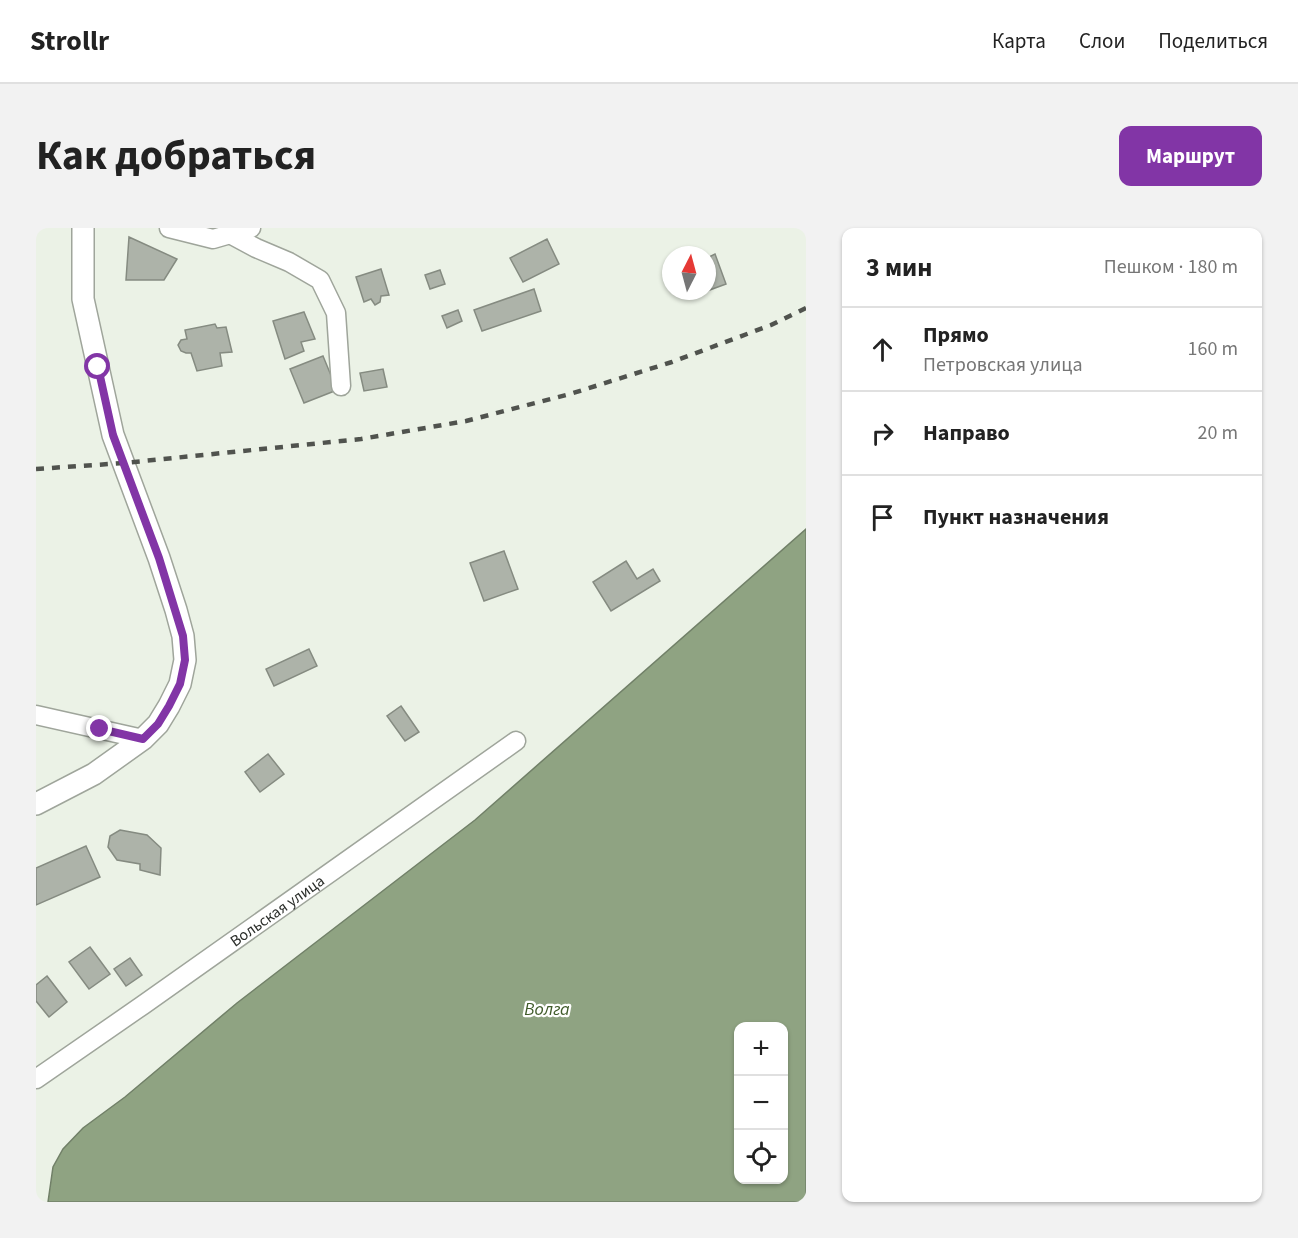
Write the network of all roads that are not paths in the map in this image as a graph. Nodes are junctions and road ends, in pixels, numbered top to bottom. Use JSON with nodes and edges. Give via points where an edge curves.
{"nodes":[{"id":1,"x":83,"y":228,"type":"edge"},
{"id":2,"x":169,"y":228,"type":"edge"},
{"id":3,"x":251,"y":228,"type":"edge"},
{"id":4,"x":230,"y":234,"type":"junction"},
{"id":5,"x":341,"y":386,"type":"dead end"},
{"id":6,"x":36,"y":715,"type":"edge"},
{"id":7,"x":143,"y":739,"type":"junction"},
{"id":8,"x":516,"y":741,"type":"dead end"},
{"id":9,"x":36,"y":804,"type":"edge"},
{"id":10,"x":36,"y":1078,"type":"edge"}],
"edges":[{"from":1,"to":7,"type":"street","via":[[83,299],[113,435],[183,636],[185,660],[180,684],[158,724]]},
{"from":2,"to":4,"type":"street","via":[[213,239]]},
{"from":3,"to":4,"type":"street"},
{"from":4,"to":5,"type":"street","via":[[320,280],[336,313]]},
{"from":6,"to":7,"type":"street"},
{"from":7,"to":9,"type":"street","via":[[94,774]]},
{"from":8,"to":10,"type":"street","name":"Вольская улица"}]}
